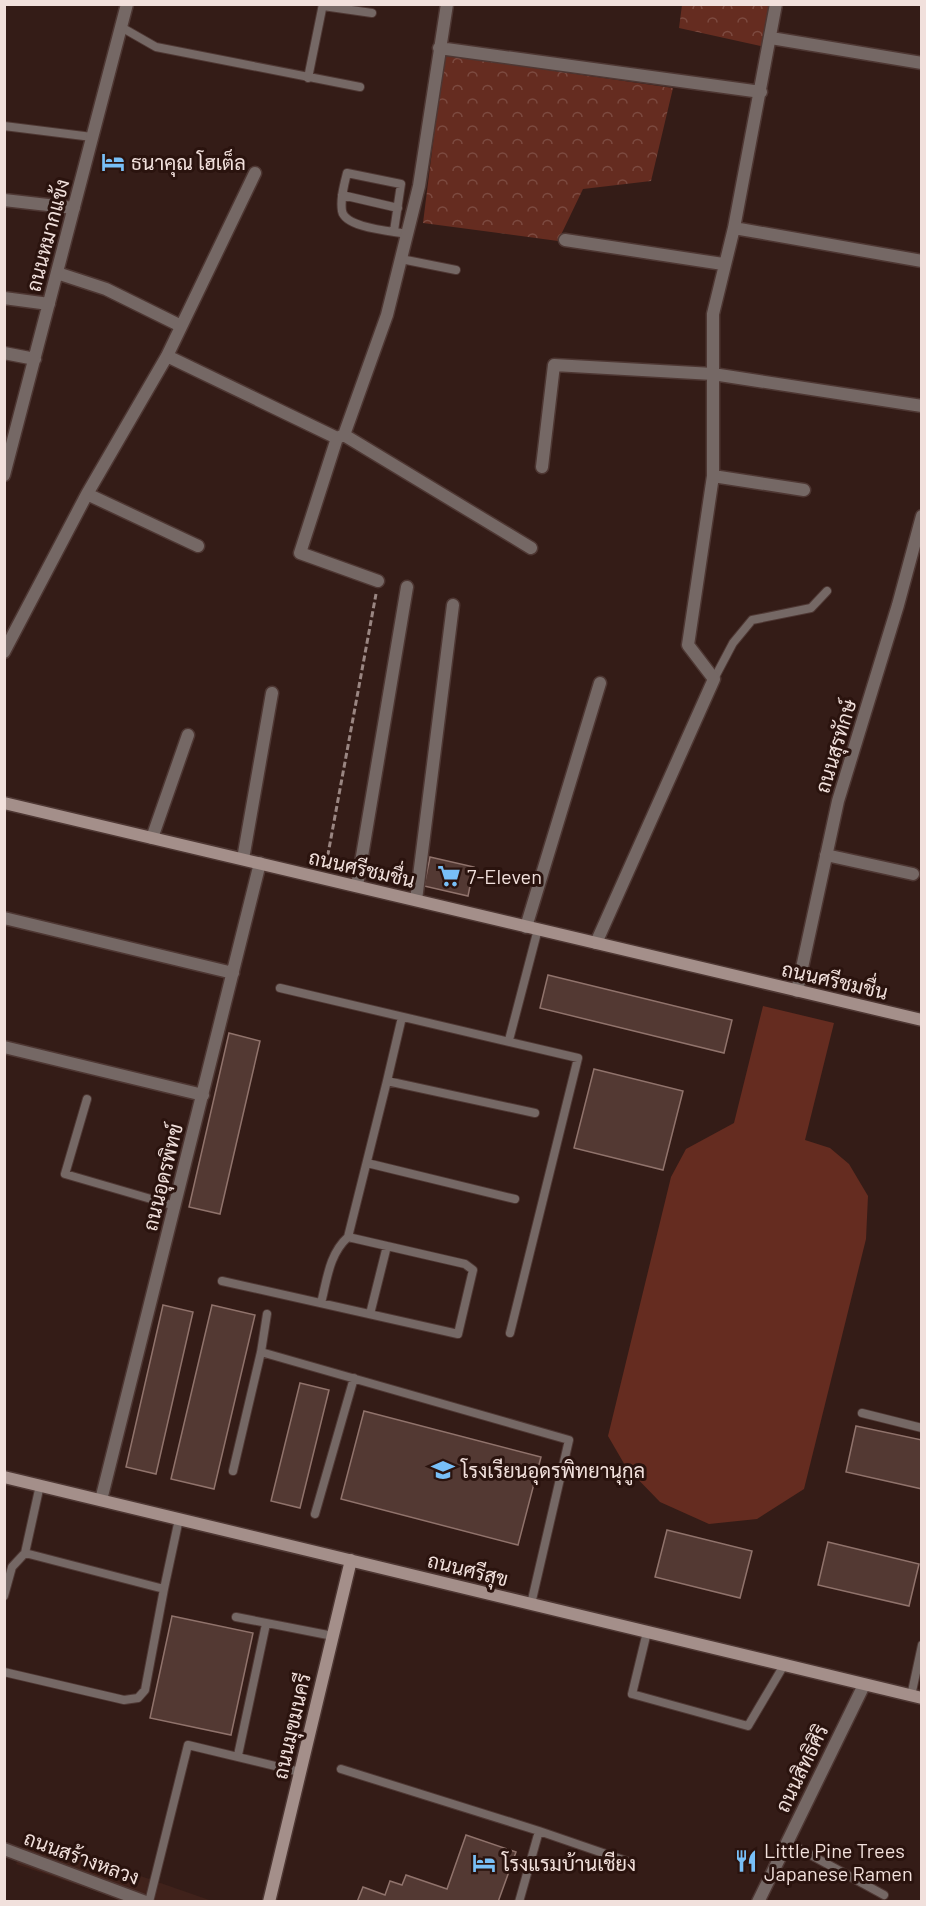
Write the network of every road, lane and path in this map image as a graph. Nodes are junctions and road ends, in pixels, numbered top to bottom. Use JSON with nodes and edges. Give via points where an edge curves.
{"nodes":[{"id":1,"x":127,"y":4,"type":"edge"},
{"id":2,"x":447,"y":4,"type":"edge"},
{"id":3,"x":776,"y":4,"type":"edge"},
{"id":4,"x":323,"y":5,"type":"edge"},
{"id":5,"x":372,"y":13,"type":"dead end"},
{"id":6,"x":121,"y":27,"type":"junction"},
{"id":7,"x":771,"y":38,"type":"junction"},
{"id":8,"x":439,"y":48,"type":"junction"},
{"id":9,"x":921,"y":63,"type":"edge"},
{"id":10,"x":308,"y":78,"type":"junction"},
{"id":11,"x":360,"y":87,"type":"dead end"},
{"id":12,"x":760,"y":92,"type":"junction"},
{"id":13,"x":4,"y":126,"type":"edge"},
{"id":14,"x":92,"y":137,"type":"junction"},
{"id":15,"x":255,"y":173,"type":"dead end"},
{"id":16,"x":342,"y":195,"type":"junction"},
{"id":17,"x":4,"y":200,"type":"edge"},
{"id":18,"x":74,"y":208,"type":"junction"},
{"id":19,"x":398,"y":208,"type":"junction"},
{"id":20,"x":734,"y":228,"type":"junction"},
{"id":21,"x":394,"y":231,"type":"junction"},
{"id":22,"x":407,"y":234,"type":"junction"},
{"id":23,"x":565,"y":240,"type":"dead end"},
{"id":24,"x":401,"y":259,"type":"junction"},
{"id":25,"x":921,"y":261,"type":"edge"},
{"id":26,"x":723,"y":264,"type":"junction"},
{"id":27,"x":456,"y":270,"type":"dead end"},
{"id":28,"x":57,"y":273,"type":"junction"},
{"id":29,"x":4,"y":298,"type":"edge"},
{"id":30,"x":49,"y":304,"type":"junction"},
{"id":31,"x":181,"y":326,"type":"junction"},
{"id":32,"x":4,"y":353,"type":"edge"},
{"id":33,"x":167,"y":356,"type":"junction"},
{"id":34,"x":34,"y":359,"type":"junction"},
{"id":35,"x":713,"y":374,"type":"junction"},
{"id":36,"x":921,"y":406,"type":"edge"},
{"id":37,"x":341,"y":436,"type":"junction"},
{"id":38,"x":542,"y":467,"type":"dead end"},
{"id":39,"x":4,"y":475,"type":"edge"},
{"id":40,"x":713,"y":476,"type":"junction"},
{"id":41,"x":804,"y":490,"type":"dead end"},
{"id":42,"x":87,"y":494,"type":"junction"},
{"id":43,"x":921,"y":516,"type":"edge"},
{"id":44,"x":198,"y":546,"type":"dead end"},
{"id":45,"x":531,"y":548,"type":"dead end"},
{"id":46,"x":378,"y":581,"type":"joint"},
{"id":47,"x":407,"y":587,"type":"dead end"},
{"id":48,"x":827,"y":591,"type":"dead end"},
{"id":49,"x":453,"y":605,"type":"dead end"},
{"id":50,"x":4,"y":652,"type":"edge"},
{"id":51,"x":714,"y":679,"type":"junction"},
{"id":52,"x":600,"y":683,"type":"dead end"},
{"id":53,"x":272,"y":693,"type":"dead end"},
{"id":54,"x":188,"y":735,"type":"dead end"},
{"id":55,"x":4,"y":803,"type":"edge"},
{"id":56,"x":153,"y":838,"type":"junction"},
{"id":57,"x":826,"y":855,"type":"junction"},
{"id":58,"x":243,"y":859,"type":"junction"},
{"id":59,"x":260,"y":863,"type":"junction"},
{"id":60,"x":913,"y":874,"type":"dead end"},
{"id":61,"x":324,"y":879,"type":"junction"},
{"id":62,"x":357,"y":886,"type":"junction"},
{"id":63,"x":416,"y":900,"type":"junction"},
{"id":64,"x":4,"y":918,"type":"edge"},
{"id":65,"x":532,"y":928,"type":"junction"},
{"id":66,"x":596,"y":943,"type":"junction"},
{"id":67,"x":233,"y":973,"type":"junction"},
{"id":68,"x":280,"y":987,"type":"dead end"},
{"id":69,"x":796,"y":990,"type":"junction"},
{"id":70,"x":402,"y":1017,"type":"junction"},
{"id":71,"x":921,"y":1020,"type":"edge"},
{"id":72,"x":508,"y":1040,"type":"junction"},
{"id":73,"x":4,"y":1047,"type":"edge"},
{"id":74,"x":387,"y":1081,"type":"junction"},
{"id":75,"x":203,"y":1095,"type":"junction"},
{"id":76,"x":87,"y":1099,"type":"dead end"},
{"id":77,"x":535,"y":1113,"type":"dead end"},
{"id":78,"x":366,"y":1163,"type":"junction"},
{"id":79,"x":515,"y":1199,"type":"dead end"},
{"id":80,"x":175,"y":1206,"type":"junction"},
{"id":81,"x":348,"y":1237,"type":"junction"},
{"id":82,"x":387,"y":1246,"type":"junction"},
{"id":83,"x":222,"y":1281,"type":"dead end"},
{"id":84,"x":321,"y":1303,"type":"junction"},
{"id":85,"x":267,"y":1314,"type":"dead end"},
{"id":86,"x":370,"y":1314,"type":"junction"},
{"id":87,"x":510,"y":1333,"type":"dead end"},
{"id":88,"x":261,"y":1352,"type":"junction"},
{"id":89,"x":354,"y":1378,"type":"junction"},
{"id":90,"x":862,"y":1413,"type":"dead end"},
{"id":91,"x":921,"y":1428,"type":"edge"},
{"id":92,"x":232,"y":1471,"type":"dead end"},
{"id":93,"x":4,"y":1476,"type":"edge"},
{"id":94,"x":40,"y":1485,"type":"junction"},
{"id":95,"x":101,"y":1500,"type":"junction"},
{"id":96,"x":315,"y":1514,"type":"dead end"},
{"id":97,"x":179,"y":1519,"type":"junction"},
{"id":98,"x":25,"y":1553,"type":"junction"},
{"id":99,"x":351,"y":1560,"type":"junction"},
{"id":100,"x":164,"y":1589,"type":"junction"},
{"id":101,"x":4,"y":1596,"type":"edge"},
{"id":102,"x":531,"y":1604,"type":"junction"},
{"id":103,"x":236,"y":1617,"type":"dead end"},
{"id":104,"x":266,"y":1624,"type":"junction"},
{"id":105,"x":647,"y":1632,"type":"junction"},
{"id":106,"x":333,"y":1636,"type":"junction"},
{"id":107,"x":921,"y":1645,"type":"edge"},
{"id":108,"x":784,"y":1665,"type":"junction"},
{"id":109,"x":4,"y":1672,"type":"edge"},
{"id":110,"x":864,"y":1684,"type":"junction"},
{"id":111,"x":916,"y":1697,"type":"edge"},
{"id":112,"x":238,"y":1755,"type":"junction"},
{"id":113,"x":341,"y":1769,"type":"dead end"},
{"id":114,"x":300,"y":1773,"type":"junction"},
{"id":115,"x":539,"y":1831,"type":"junction"},
{"id":116,"x":787,"y":1842,"type":"junction"},
{"id":117,"x":4,"y":1849,"type":"edge"},
{"id":118,"x":632,"y":1863,"type":"dead end"},
{"id":119,"x":884,"y":1895,"type":"dead end"},
{"id":120,"x":147,"y":1902,"type":"edge"},
{"id":121,"x":269,"y":1902,"type":"edge"},
{"id":122,"x":519,"y":1902,"type":"edge"},
{"id":123,"x":758,"y":1902,"type":"edge"}],
"edges":[{"from":1,"to":6,"type":"street","name":"ถนนหมากแข้ง"},
{"from":2,"to":8,"type":"street"},
{"from":3,"to":7,"type":"street"},
{"from":4,"to":5,"type":"lane"},
{"from":4,"to":10,"type":"lane"},
{"from":6,"to":10,"type":"lane","via":[[156,47]]},
{"from":6,"to":14,"type":"street","name":"ถนนหมากแข้ง"},
{"from":7,"to":9,"type":"street"},
{"from":7,"to":12,"type":"street"},
{"from":8,"to":12,"type":"street"},
{"from":8,"to":22,"type":"street","via":[[419,186]]},
{"from":10,"to":11,"type":"lane"},
{"from":12,"to":20,"type":"street"},
{"from":13,"to":14,"type":"lane"},
{"from":14,"to":18,"type":"street","name":"ถนนหมากแข้ง"},
{"from":15,"to":31,"type":"street"},
{"from":16,"to":19,"type":"lane"},
{"from":16,"to":19,"type":"lane","via":[[347,173],[401,184]]},
{"from":16,"to":21,"type":"lane","via":[[345,218],[354,224]]},
{"from":17,"to":18,"type":"street"},
{"from":18,"to":28,"type":"street","name":"ถนนหมากแข้ง"},
{"from":19,"to":21,"type":"lane"},
{"from":20,"to":25,"type":"street"},
{"from":20,"to":26,"type":"street"},
{"from":21,"to":22,"type":"lane"},
{"from":22,"to":24,"type":"street"},
{"from":23,"to":26,"type":"street"},
{"from":24,"to":27,"type":"lane"},
{"from":24,"to":37,"type":"street","via":[[387,315]]},
{"from":26,"to":35,"type":"street","via":[[713,314]]},
{"from":28,"to":30,"type":"street","name":"ถนนหมากแข้ง"},
{"from":28,"to":31,"type":"street","via":[[106,289]]},
{"from":29,"to":30,"type":"street"},
{"from":30,"to":34,"type":"street","name":"ถนนหมากแข้ง"},
{"from":31,"to":33,"type":"street"},
{"from":32,"to":34,"type":"street"},
{"from":33,"to":37,"type":"street"},
{"from":33,"to":42,"type":"street"},
{"from":34,"to":39,"type":"street","name":"ถนนหมากแข้ง"},
{"from":35,"to":36,"type":"street"},
{"from":35,"to":38,"type":"street","via":[[554,364]]},
{"from":35,"to":40,"type":"street"},
{"from":37,"to":45,"type":"street"},
{"from":37,"to":46,"type":"street","via":[[300,553]]},
{"from":40,"to":41,"type":"street"},
{"from":40,"to":51,"type":"street","via":[[688,645]]},
{"from":42,"to":44,"type":"street"},
{"from":42,"to":50,"type":"street"},
{"from":43,"to":57,"type":"street","name":"ถนนสุรทักษ์","via":[[838,801]]},
{"from":46,"to":61,"type":"path"},
{"from":47,"to":62,"type":"street"},
{"from":48,"to":51,"type":"lane","via":[[811,608],[752,620],[733,643]]},
{"from":49,"to":63,"type":"street"},
{"from":51,"to":66,"type":"street"},
{"from":52,"to":65,"type":"street"},
{"from":53,"to":58,"type":"street"},
{"from":54,"to":56,"type":"street"},
{"from":55,"to":56,"type":"street","name":"ถนนศรีชมชื่น"},
{"from":56,"to":58,"type":"street","name":"ถนนศรีชมชื่น"},
{"from":57,"to":60,"type":"street"},
{"from":57,"to":69,"type":"street","name":"ถนนสุรทักษ์"},
{"from":58,"to":59,"type":"street","name":"ถนนศรีชมชื่น"},
{"from":59,"to":61,"type":"street","name":"ถนนศรีชมชื่น"},
{"from":59,"to":67,"type":"street","name":"ถนนอุดรพิทข์"},
{"from":61,"to":62,"type":"street","name":"ถนนศรีชมชื่น"},
{"from":62,"to":63,"type":"street","name":"ถนนศรีชมชื่น"},
{"from":63,"to":65,"type":"street","name":"ถนนศรีชมชื่น"},
{"from":64,"to":67,"type":"street"},
{"from":65,"to":66,"type":"street","name":"ถนนศรีชมชื่น"},
{"from":65,"to":72,"type":"lane"},
{"from":66,"to":69,"type":"street","name":"ถนนศรีชมชื่น"},
{"from":67,"to":75,"type":"street","name":"ถนนอุดรพิทข์"},
{"from":68,"to":70,"type":"lane"},
{"from":69,"to":71,"type":"street","name":"ถนนศรีชมชื่น"},
{"from":70,"to":72,"type":"lane"},
{"from":70,"to":74,"type":"lane"},
{"from":72,"to":87,"type":"lane","via":[[578,1058]]},
{"from":73,"to":75,"type":"street"},
{"from":74,"to":77,"type":"lane"},
{"from":74,"to":78,"type":"lane"},
{"from":75,"to":80,"type":"street","name":"ถนนอุดรพิทข์"},
{"from":76,"to":80,"type":"lane","via":[[65,1174]]},
{"from":78,"to":79,"type":"lane"},
{"from":78,"to":81,"type":"lane"},
{"from":80,"to":95,"type":"street","name":"ถนนอุดรพิทข์"},
{"from":81,"to":82,"type":"lane"},
{"from":81,"to":84,"type":"lane","via":[[332,1259]]},
{"from":82,"to":86,"type":"lane"},
{"from":82,"to":86,"type":"lane","via":[[465,1264],[472,1270],[458,1334]]},
{"from":83,"to":84,"type":"lane"},
{"from":84,"to":86,"type":"lane"},
{"from":85,"to":88,"type":"lane"},
{"from":88,"to":89,"type":"lane"},
{"from":88,"to":92,"type":"lane"},
{"from":89,"to":96,"type":"lane"},
{"from":89,"to":102,"type":"lane","via":[[569,1440]]},
{"from":90,"to":91,"type":"lane"},
{"from":93,"to":94,"type":"street","name":"ถนนศรีสุข"},
{"from":94,"to":95,"type":"street","name":"ถนนศรีสุข"},
{"from":94,"to":98,"type":"lane"},
{"from":95,"to":97,"type":"street","name":"ถนนศรีสุข"},
{"from":97,"to":99,"type":"street","name":"ถนนศรีสุข"},
{"from":97,"to":100,"type":"lane"},
{"from":98,"to":100,"type":"lane"},
{"from":98,"to":101,"type":"lane","via":[[12,1567]]},
{"from":99,"to":102,"type":"street","name":"ถนนศรีสุข"},
{"from":99,"to":106,"type":"street","name":"ถนนมุขมนครี"},
{"from":100,"to":109,"type":"lane","via":[[145,1690],[138,1698],[124,1700]]},
{"from":102,"to":105,"type":"street","name":"ถนนศรีสุข"},
{"from":103,"to":104,"type":"lane"},
{"from":104,"to":106,"type":"lane"},
{"from":104,"to":112,"type":"lane"},
{"from":105,"to":108,"type":"street","name":"ถนนศรีสุข"},
{"from":105,"to":108,"type":"lane","via":[[632,1695],[748,1726]]},
{"from":106,"to":114,"type":"street","name":"ถนนมุขมนครี"},
{"from":107,"to":111,"type":"lane"},
{"from":108,"to":110,"type":"street","name":"ถนนศรีสุข"},
{"from":110,"to":111,"type":"street","name":"ถนนศรีสุข"},
{"from":110,"to":116,"type":"street","name":"ถนนสิทธิศิริ"},
{"from":112,"to":114,"type":"lane"},
{"from":112,"to":120,"type":"lane","via":[[188,1745]]},
{"from":113,"to":115,"type":"lane"},
{"from":114,"to":121,"type":"street","name":"ถนนมุขมนครี"},
{"from":115,"to":118,"type":"lane"},
{"from":115,"to":122,"type":"lane"},
{"from":116,"to":119,"type":"lane"},
{"from":116,"to":123,"type":"street","name":"ถนนสิทธิศิริ"},
{"from":117,"to":120,"type":"street","name":"ถนนสร้างหลวง"}]}
